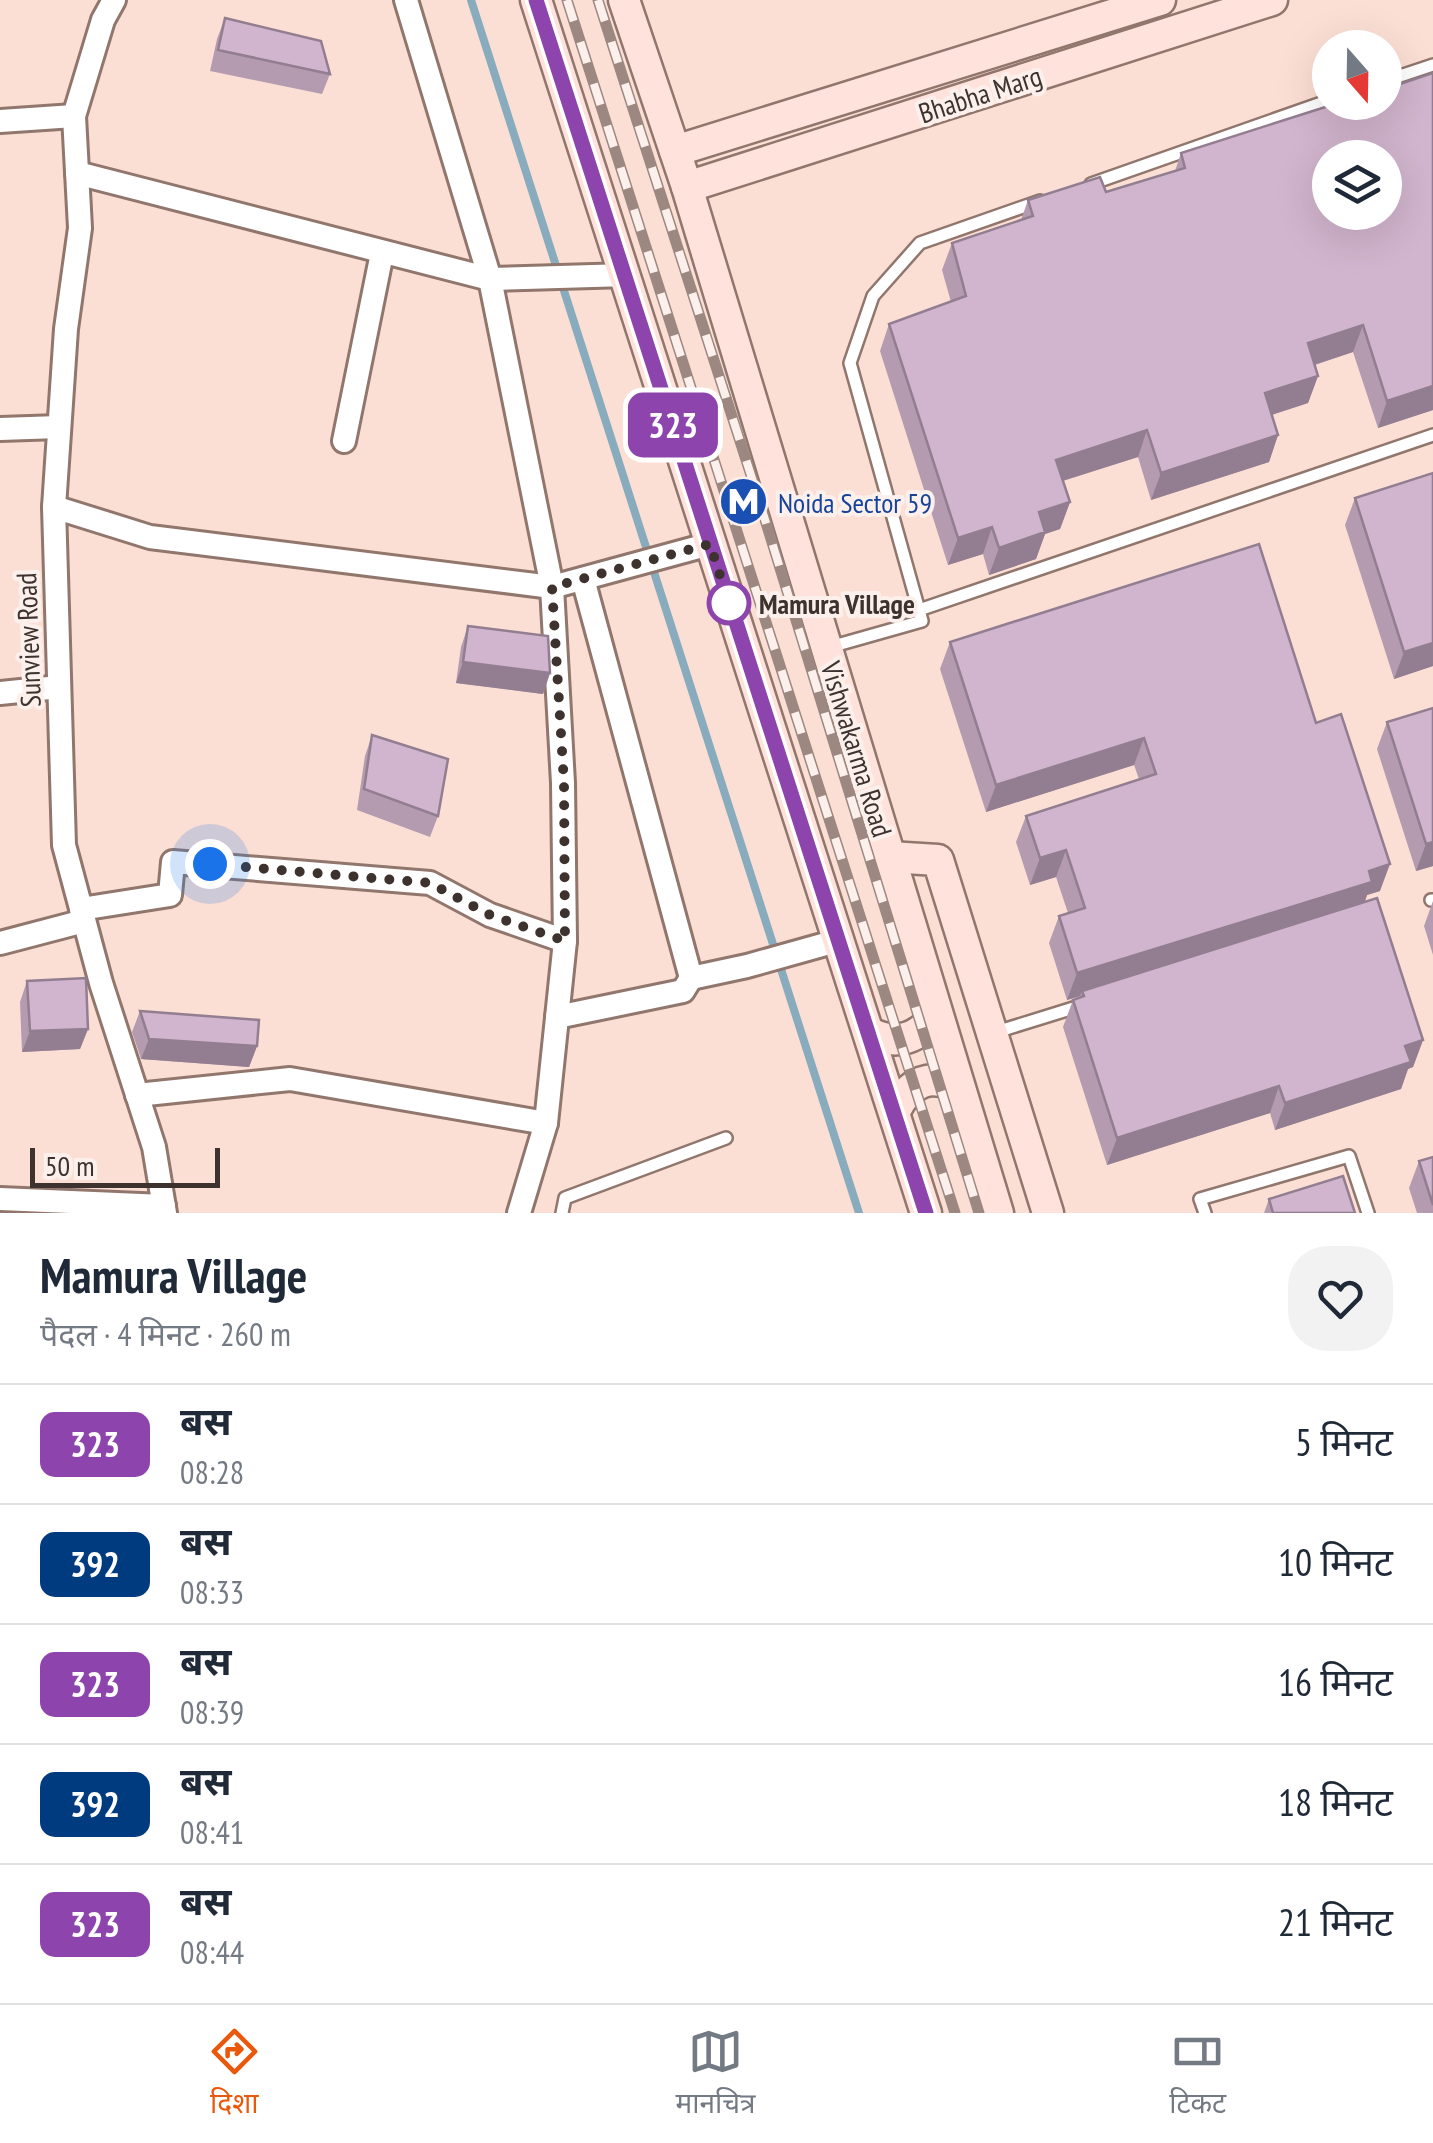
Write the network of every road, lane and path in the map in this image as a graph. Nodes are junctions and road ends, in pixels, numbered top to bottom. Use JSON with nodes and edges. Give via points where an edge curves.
{"nodes":[{"id":1,"x":114,"y":0,"type":"edge"},
{"id":2,"x":406,"y":0,"type":"edge"},
{"id":3,"x":536,"y":0,"type":"edge"},
{"id":4,"x":624,"y":0,"type":"edge"},
{"id":5,"x":1160,"y":0,"type":"edge"},
{"id":6,"x":1272,"y":0,"type":"edge"},
{"id":7,"x":1433,"y":64,"type":"edge"},
{"id":8,"x":1402,"y":75,"type":"edge"},
{"id":9,"x":1312,"y":106,"type":"edge"},
{"id":10,"x":74,"y":116,"type":"junction"},
{"id":11,"x":778,"y":119,"type":"junction"},
{"id":12,"x":0,"y":121,"type":"edge"},
{"id":13,"x":675,"y":151,"type":"junction"},
{"id":14,"x":789,"y":155,"type":"junction"},
{"id":15,"x":77,"y":173,"type":"junction"},
{"id":16,"x":687,"y":187,"type":"junction"},
{"id":17,"x":1069,"y":191,"type":"edge"},
{"id":18,"x":1050,"y":198,"type":"edge"},
{"id":19,"x":382,"y":253,"type":"junction"},
{"id":20,"x":626,"y":275,"type":"junction"},
{"id":21,"x":490,"y":278,"type":"junction"},
{"id":22,"x":59,"y":427,"type":"junction"},
{"id":23,"x":0,"y":429,"type":"edge"},
{"id":24,"x":1433,"y":434,"type":"edge"},
{"id":25,"x":344,"y":441,"type":"dead end"},
{"id":26,"x":54,"y":507,"type":"junction"},
{"id":27,"x":710,"y":544,"type":"junction"},
{"id":28,"x":583,"y":579,"type":"junction"},
{"id":29,"x":552,"y":587,"type":"junction"},
{"id":30,"x":919,"y":610,"type":"junction"},
{"id":31,"x":826,"y":648,"type":"junction"},
{"id":32,"x":59,"y":687,"type":"junction"},
{"id":33,"x":0,"y":692,"type":"edge"},
{"id":34,"x":889,"y":856,"type":"junction"},
{"id":35,"x":83,"y":915,"type":"junction"},
{"id":36,"x":840,"y":940,"type":"junction"},
{"id":37,"x":565,"y":941,"type":"junction"},
{"id":38,"x":0,"y":943,"type":"edge"},
{"id":39,"x":691,"y":978,"type":"junction"},
{"id":40,"x":1089,"y":1003,"type":"edge"},
{"id":41,"x":936,"y":1014,"type":"junction"},
{"id":42,"x":557,"y":1017,"type":"junction"},
{"id":43,"x":870,"y":1033,"type":"junction"},
{"id":44,"x":992,"y":1034,"type":"junction"},
{"id":45,"x":959,"y":1088,"type":"junction"},
{"id":46,"x":137,"y":1094,"type":"junction"},
{"id":47,"x":895,"y":1111,"type":"junction"},
{"id":48,"x":546,"y":1123,"type":"junction"},
{"id":49,"x":726,"y":1138,"type":"dead end"},
{"id":50,"x":1036,"y":1176,"type":"junction"},
{"id":51,"x":987,"y":1177,"type":"junction"},
{"id":52,"x":0,"y":1199,"type":"edge"},
{"id":53,"x":165,"y":1210,"type":"edge"},
{"id":54,"x":519,"y":1213,"type":"edge"},
{"id":55,"x":562,"y":1213,"type":"edge"},
{"id":56,"x":926,"y":1213,"type":"edge"},
{"id":57,"x":998,"y":1213,"type":"edge"},
{"id":58,"x":1048,"y":1213,"type":"edge"},
{"id":59,"x":1205,"y":1213,"type":"edge"},
{"id":60,"x":1368,"y":1213,"type":"edge"}],
"edges":[{"from":1,"to":10,"type":"street","name":"Sunview Road"},
{"from":2,"to":21,"type":"street"},
{"from":3,"to":20,"type":"main road"},
{"from":4,"to":13,"type":"main road","name":"Vishwakarma Road"},
{"from":5,"to":11,"type":"main road","name":"Bhabha Marg"},
{"from":6,"to":14,"type":"main road","name":"Bhabha Marg"},
{"from":7,"to":8,"type":"lane"},
{"from":9,"to":17,"type":"lane"},
{"from":10,"to":12,"type":"street"},
{"from":10,"to":15,"type":"street","name":"Sunview Road"},
{"from":11,"to":13,"type":"main road","name":"Bhabha Marg"},
{"from":11,"to":14,"type":"main road"},
{"from":13,"to":16,"type":"main road","name":"Vishwakarma Road"},
{"from":14,"to":16,"type":"main road","name":"Bhabha Marg"},
{"from":15,"to":19,"type":"street"},
{"from":15,"to":22,"type":"street","name":"Sunview Road","via":[[80,228]]},
{"from":16,"to":31,"type":"main road","name":"Vishwakarma Road"},
{"from":18,"to":30,"type":"lane","via":[[920,243],[873,296],[850,363]]},
{"from":19,"to":21,"type":"street"},
{"from":19,"to":25,"type":"street"},
{"from":20,"to":21,"type":"street"},
{"from":20,"to":27,"type":"main road"},
{"from":21,"to":29,"type":"street"},
{"from":22,"to":23,"type":"street"},
{"from":22,"to":26,"type":"street","name":"Sunview Road"},
{"from":24,"to":30,"type":"lane"},
{"from":26,"to":29,"type":"street","via":[[150,537]]},
{"from":26,"to":32,"type":"street","name":"Sunview Road"},
{"from":27,"to":28,"type":"street"},
{"from":27,"to":36,"type":"main road"},
{"from":28,"to":29,"type":"street"},
{"from":28,"to":39,"type":"street"},
{"from":29,"to":37,"type":"street"},
{"from":30,"to":31,"type":"lane","via":[[922,621]]},
{"from":31,"to":34,"type":"main road","name":"Vishwakarma Road"},
{"from":32,"to":33,"type":"street"},
{"from":32,"to":35,"type":"street","name":"Sunview Road","via":[[64,845]]},
{"from":34,"to":41,"type":"main road","name":"Vishwakarma Road"},
{"from":34,"to":44,"type":"main road","via":[[938,860]]},
{"from":35,"to":37,"type":"street","via":[[170,895],[173,862],[430,883],[490,915]]},
{"from":35,"to":38,"type":"street"},
{"from":35,"to":46,"type":"street","name":"Sunview Road"},
{"from":36,"to":39,"type":"street"},
{"from":36,"to":43,"type":"main road"},
{"from":37,"to":42,"type":"street"},
{"from":39,"to":42,"type":"street","via":[[683,991]]},
{"from":40,"to":44,"type":"lane"},
{"from":41,"to":43,"type":"main road","via":[[910,1038],[886,1041]]},
{"from":41,"to":45,"type":"main road","name":"Vishwakarma Road"},
{"from":42,"to":48,"type":"street"},
{"from":43,"to":47,"type":"main road"},
{"from":44,"to":50,"type":"main road"},
{"from":45,"to":47,"type":"main road","via":[[944,1079],[920,1082]]},
{"from":45,"to":51,"type":"main road","name":"Vishwakarma Road"},
{"from":46,"to":48,"type":"street","via":[[290,1079]]},
{"from":46,"to":53,"type":"street","name":"Sunview Road"},
{"from":47,"to":56,"type":"main road"},
{"from":48,"to":54,"type":"street"},
{"from":49,"to":55,"type":"lane","via":[[565,1198]]},
{"from":50,"to":51,"type":"main road"},
{"from":50,"to":58,"type":"main road"},
{"from":51,"to":57,"type":"main road","name":"Vishwakarma Road"},
{"from":52,"to":53,"type":"street"},
{"from":59,"to":60,"type":"lane","via":[[1200,1199],[1349,1156]]}]}
